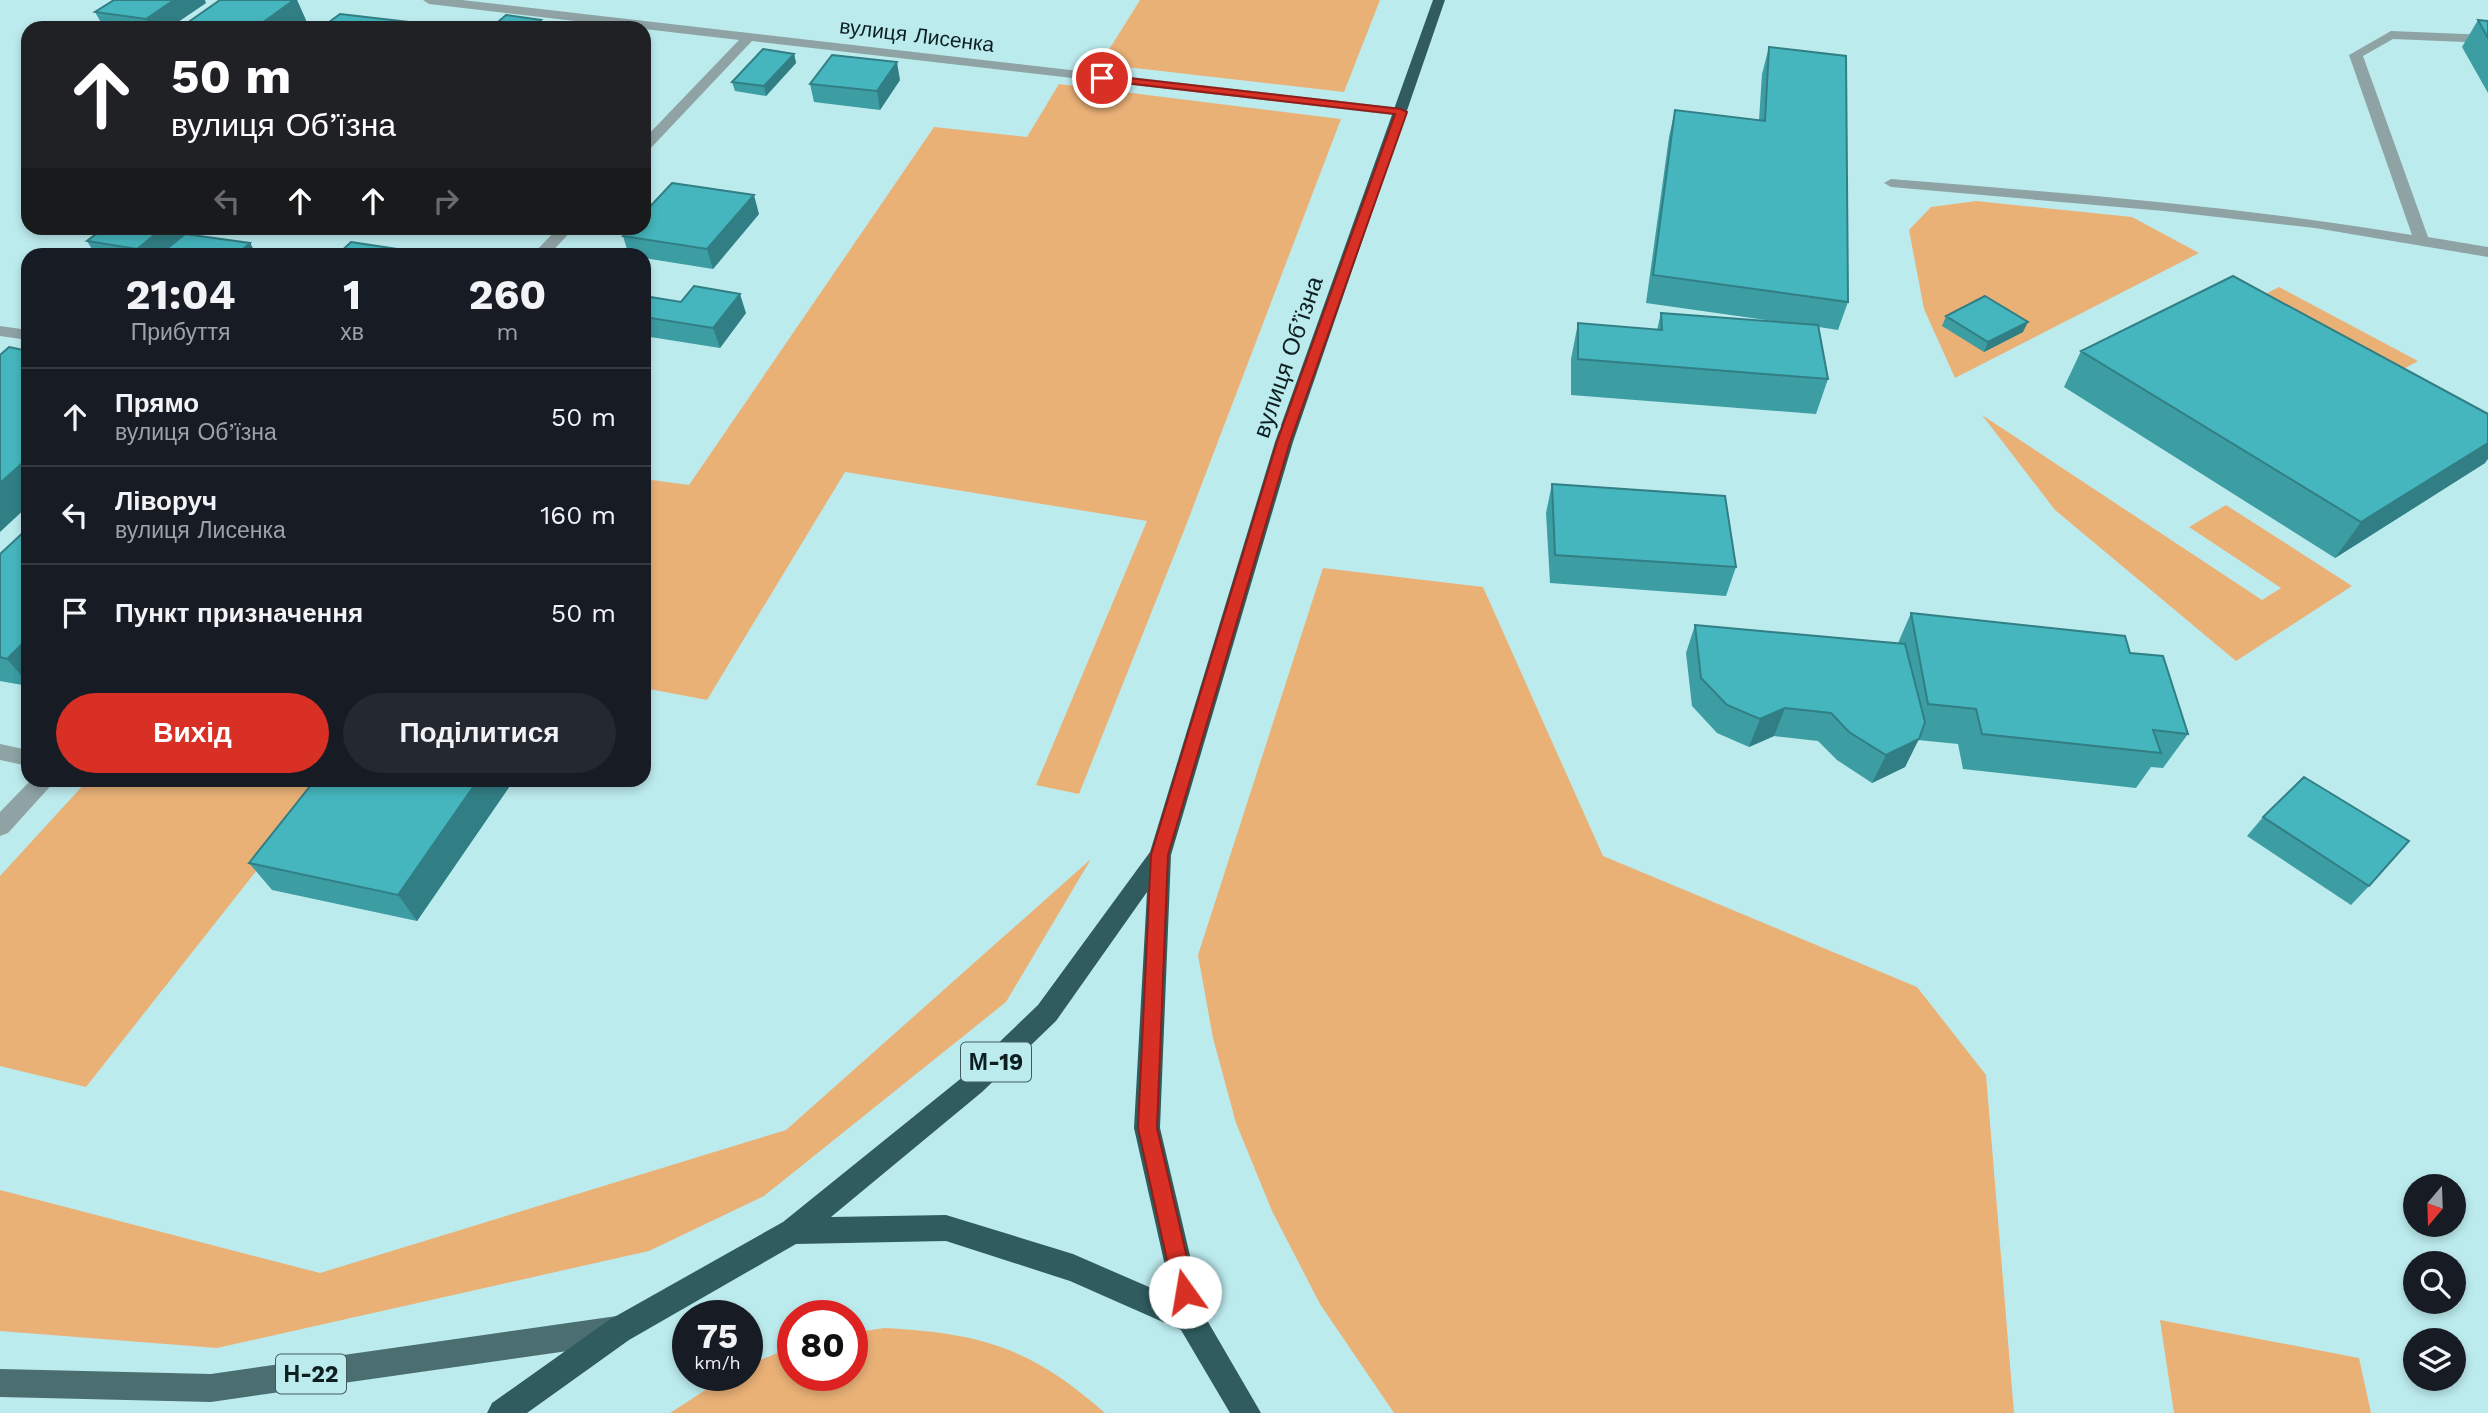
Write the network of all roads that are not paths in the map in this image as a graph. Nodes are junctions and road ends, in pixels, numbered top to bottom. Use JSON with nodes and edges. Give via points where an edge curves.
{"nodes":[{"id":1,"x":429,"y":0,"type":"edge"},
{"id":2,"x":1439,"y":0,"type":"edge"},
{"id":3,"x":611,"y":21,"type":"edge"},
{"id":4,"x":651,"y":26,"type":"edge"},
{"id":5,"x":749,"y":37,"type":"junction"},
{"id":6,"x":2488,"y":39,"type":"edge"},
{"id":7,"x":1401,"y":112,"type":"junction"},
{"id":8,"x":651,"y":140,"type":"edge"},
{"id":9,"x":1891,"y":183,"type":"dead end"},
{"id":10,"x":559,"y":235,"type":"edge"},
{"id":11,"x":2422,"y":241,"type":"junction"},
{"id":12,"x":547,"y":248,"type":"edge"},
{"id":13,"x":2488,"y":252,"type":"edge"},
{"id":14,"x":0,"y":331,"type":"edge"},
{"id":15,"x":21,"y":334,"type":"edge"},
{"id":16,"x":0,"y":752,"type":"edge"},
{"id":17,"x":21,"y":756,"type":"edge"},
{"id":18,"x":38,"y":787,"type":"edge"},
{"id":19,"x":0,"y":827,"type":"edge"},
{"id":20,"x":1160,"y":855,"type":"junction"},
{"id":21,"x":793,"y":1231,"type":"junction"},
{"id":22,"x":1191,"y":1320,"type":"junction"},
{"id":23,"x":619,"y":1330,"type":"junction"},
{"id":24,"x":0,"y":1383,"type":"edge"},
{"id":25,"x":502,"y":1413,"type":"edge"},
{"id":26,"x":1245,"y":1413,"type":"edge"}],
"edges":[{"from":1,"to":3,"type":"street","name":"вулиця Лисенка"},
{"from":2,"to":7,"type":"highway","name":"вулиця Об’їзна","number":"М-19"},
{"from":4,"to":5,"type":"street","name":"вулиця Лисенка"},
{"from":5,"to":7,"type":"street","name":"вулиця Лисенка"},
{"from":5,"to":8,"type":"street"},
{"from":6,"to":11,"type":"street","via":[[2391,35],[2356,55]]},
{"from":7,"to":20,"type":"highway","name":"вулиця Об’їзна","number":"М-19","via":[[1284,442]]},
{"from":9,"to":11,"type":"street","via":[[2164,206]]},
{"from":10,"to":12,"type":"street"},
{"from":11,"to":13,"type":"street"},
{"from":14,"to":15,"type":"street"},
{"from":16,"to":17,"type":"street"},
{"from":18,"to":19,"type":"street"},
{"from":20,"to":21,"type":"highway","number":"М-19","via":[[1047,1013],[973,1084]]},
{"from":20,"to":22,"type":"highway","number":"М-19","via":[[1147,1128]]},
{"from":21,"to":22,"type":"highway","number":"М-19","via":[[946,1228],[1073,1268]]},
{"from":21,"to":23,"type":"highway","number":"М-19"},
{"from":22,"to":26,"type":"highway","number":"М-19"},
{"from":23,"to":24,"type":"main road","number":"Н-22","via":[[211,1388]]},
{"from":23,"to":25,"type":"highway","number":"М-19"}]}
